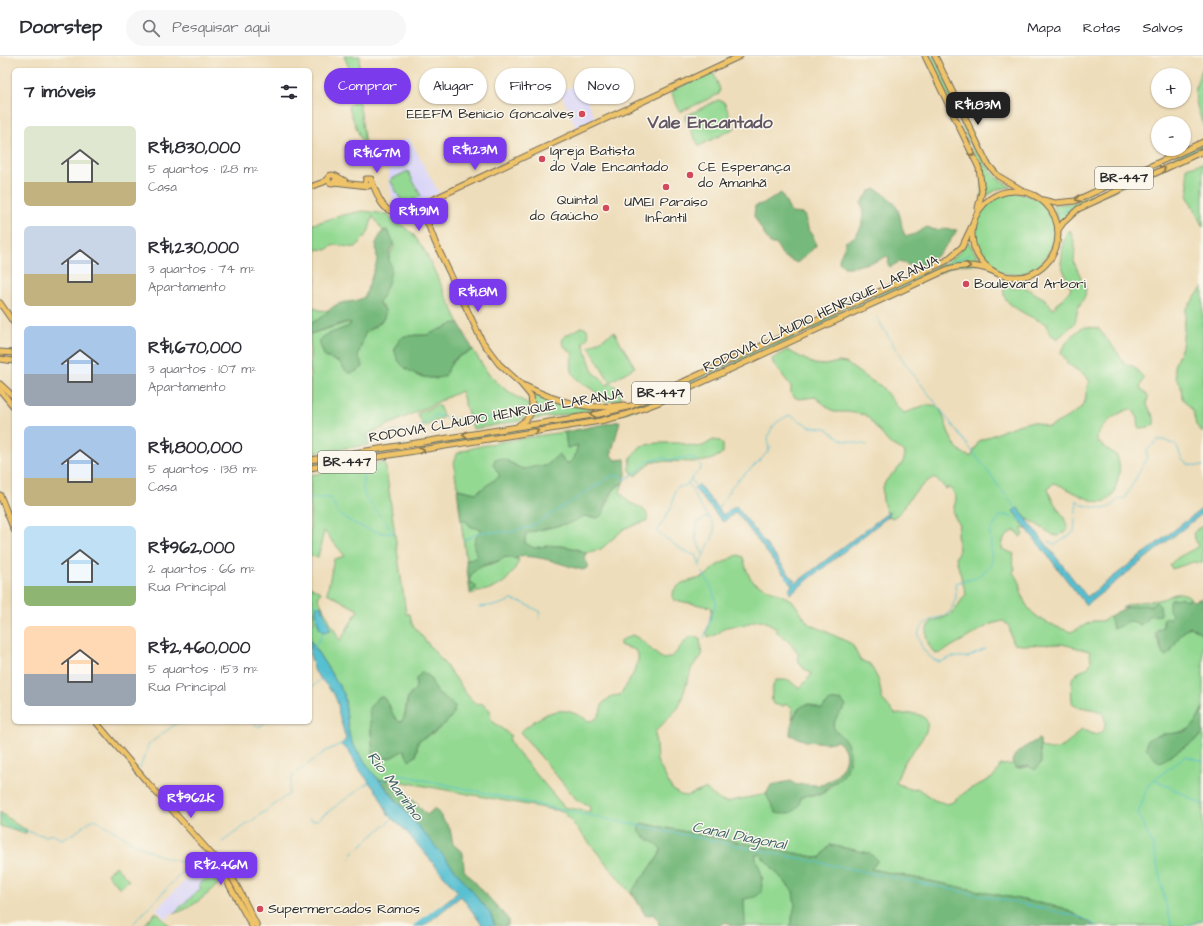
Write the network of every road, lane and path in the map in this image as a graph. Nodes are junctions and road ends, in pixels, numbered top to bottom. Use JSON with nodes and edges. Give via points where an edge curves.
{"nodes":[{"id":1,"x":740,"y":56,"type":"edge"},
{"id":2,"x":925,"y":56,"type":"edge"},
{"id":3,"x":935,"y":56,"type":"edge"},
{"id":4,"x":1203,"y":142,"type":"edge"},
{"id":5,"x":1203,"y":151,"type":"edge"},
{"id":6,"x":336,"y":176,"type":"junction"},
{"id":7,"x":328,"y":178,"type":"junction"},
{"id":8,"x":333,"y":183,"type":"junction"},
{"id":9,"x":365,"y":184,"type":"junction"},
{"id":10,"x":312,"y":186,"type":"edge"},
{"id":11,"x":312,"y":186,"type":"edge"},
{"id":12,"x":1026,"y":192,"type":"junction"},
{"id":13,"x":378,"y":197,"type":"junction"},
{"id":14,"x":1043,"y":200,"type":"junction"},
{"id":15,"x":419,"y":210,"type":"junction"},
{"id":16,"x":976,"y":214,"type":"junction"},
{"id":17,"x":972,"y":226,"type":"junction"},
{"id":18,"x":1058,"y":230,"type":"junction"},
{"id":19,"x":993,"y":271,"type":"junction"},
{"id":20,"x":0,"y":299,"type":"edge"},
{"id":21,"x":1,"y":304,"type":"edge"},
{"id":22,"x":12,"y":313,"type":"edge"},
{"id":23,"x":12,"y":320,"type":"edge"},
{"id":24,"x":0,"y":352,"type":"edge"},
{"id":25,"x":12,"y":353,"type":"edge"},
{"id":26,"x":0,"y":360,"type":"edge"},
{"id":27,"x":12,"y":361,"type":"edge"},
{"id":28,"x":0,"y":364,"type":"edge"},
{"id":29,"x":0,"y":384,"type":"edge"},
{"id":30,"x":521,"y":384,"type":"junction"},
{"id":31,"x":0,"y":390,"type":"edge"},
{"id":32,"x":12,"y":395,"type":"edge"},
{"id":33,"x":654,"y":396,"type":"junction"},
{"id":34,"x":12,"y":405,"type":"edge"},
{"id":35,"x":515,"y":427,"type":"junction"},
{"id":36,"x":312,"y":460,"type":"edge"},
{"id":37,"x":312,"y":468,"type":"edge"},
{"id":38,"x":0,"y":495,"type":"edge"},
{"id":39,"x":12,"y":525,"type":"edge"},
{"id":40,"x":98,"y":724,"type":"edge"},
{"id":41,"x":210,"y":853,"type":"junction"},
{"id":42,"x":252,"y":926,"type":"edge"},
{"id":43,"x":257,"y":926,"type":"edge"}],
"edges":[{"from":1,"to":15,"type":"main road","via":[[433,200]]},
{"from":2,"to":16,"type":"main road","one_way":true,"via":[[979,168],[982,191]]},
{"from":3,"to":12,"type":"main road","via":[[987,163],[1005,182]]},
{"from":4,"to":14,"type":"main road","number":"BR-447","one_way":true,"via":[[1075,201],[1055,203]]},
{"from":18,"to":5,"type":"main road","number":"BR-447","one_way":true,"via":[[1070,215],[1083,206]]},
{"from":6,"to":7,"type":"main road"},
{"from":6,"to":8,"type":"main road"},
{"from":6,"to":9,"type":"main road","via":[[342,181]]},
{"from":7,"to":8,"type":"main road"},
{"from":7,"to":10,"type":"main road"},
{"from":8,"to":9,"type":"main road"},
{"from":8,"to":11,"type":"main road"},
{"from":9,"to":13,"type":"main road"},
{"from":9,"to":13,"type":"main road","via":[[368,178]]},
{"from":12,"to":14,"type":"main road","number":"BR-447"},
{"from":12,"to":16,"type":"main road","number":"BR-447","via":[[1010,190],[997,194]]},
{"from":13,"to":15,"type":"main road","via":[[390,211]]},
{"from":14,"to":18,"type":"main road","number":"BR-447","via":[[1054,215]]},
{"from":15,"to":30,"type":"main road","via":[[486,347],[504,370]]},
{"from":16,"to":17,"type":"main road","number":"BR-447"},
{"from":17,"to":19,"type":"main road","number":"BR-447","via":[[974,250],[983,264]]},
{"from":17,"to":33,"type":"main road","name":"RODOVIA CLÁUDIO HENRIQUE LARANJA","number":"BR-447","via":[[962,247],[942,263]]},
{"from":18,"to":19,"type":"main road","number":"BR-447","via":[[1054,252],[1037,270],[1013,277]]},
{"from":37,"to":19,"type":"main road","name":"RODOVIA CLÁUDIO HENRIQUE LARANJA","number":"BR-447","one_way":true,"via":[[625,416],[946,270],[972,266]]},
{"from":20,"to":22,"type":"main road"},
{"from":21,"to":23,"type":"main road"},
{"from":24,"to":25,"type":"main road"},
{"from":26,"to":27,"type":"main road"},
{"from":27,"to":28,"type":"main road"},
{"from":29,"to":32,"type":"main road"},
{"from":30,"to":33,"type":"main road","via":[[551,399],[585,406],[620,406]]},
{"from":30,"to":35,"type":"main road","via":[[531,396],[532,407],[526,420]]},
{"from":31,"to":34,"type":"main road"},
{"from":33,"to":35,"type":"main road","name":"RODOVIA CLÁUDIO HENRIQUE LARANJA","number":"BR-447","one_way":true,"via":[[631,406],[607,412]]},
{"from":35,"to":36,"type":"main road","name":"RODOVIA CLÁUDIO HENRIQUE LARANJA","number":"BR-447","one_way":true},
{"from":38,"to":39,"type":"main road"},
{"from":40,"to":41,"type":"main road"},
{"from":41,"to":42,"type":"main road"},
{"from":41,"to":43,"type":"main road","via":[[220,860],[231,875]]}]}
